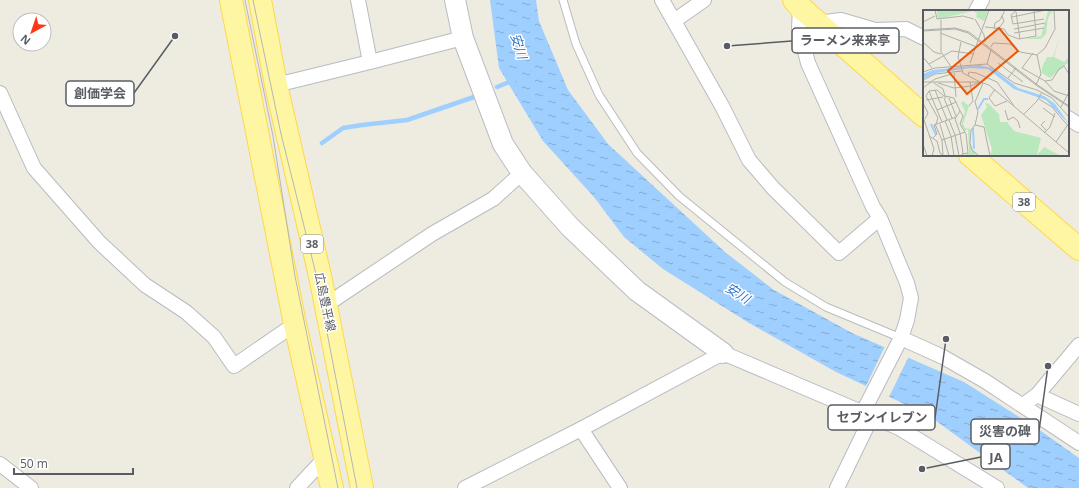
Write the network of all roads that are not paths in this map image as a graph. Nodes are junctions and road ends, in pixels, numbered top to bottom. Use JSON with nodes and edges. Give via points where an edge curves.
{"nodes":[{"id":1,"x":231,"y":0,"type":"edge"},
{"id":2,"x":260,"y":0,"type":"edge"},
{"id":3,"x":358,"y":0,"type":"edge"},
{"id":4,"x":455,"y":0,"type":"edge"},
{"id":5,"x":563,"y":0,"type":"edge"},
{"id":6,"x":662,"y":0,"type":"edge"},
{"id":7,"x":704,"y":0,"type":"edge"},
{"id":8,"x":982,"y":0,"type":"edge"},
{"id":9,"x":797,"y":4,"type":"edge"},
{"id":10,"x":977,"y":10,"type":"edge"},
{"id":11,"x":674,"y":21,"type":"junction"},
{"id":12,"x":818,"y":23,"type":"junction"},
{"id":13,"x":463,"y":38,"type":"junction"},
{"id":14,"x":923,"y":38,"type":"edge"},
{"id":15,"x":370,"y":62,"type":"junction"},
{"id":16,"x":276,"y":85,"type":"junction"},
{"id":17,"x":0,"y":93,"type":"edge"},
{"id":18,"x":923,"y":115,"type":"edge"},
{"id":19,"x":1069,"y":119,"type":"edge"},
{"id":20,"x":1079,"y":125,"type":"edge"},
{"id":21,"x":971,"y":156,"type":"edge"},
{"id":22,"x":522,"y":174,"type":"junction"},
{"id":23,"x":880,"y":218,"type":"junction"},
{"id":24,"x":1079,"y":249,"type":"edge"},
{"id":25,"x":326,"y":305,"type":"junction"},
{"id":26,"x":295,"y":324,"type":"junction"},
{"id":27,"x":899,"y":343,"type":"junction"},
{"id":28,"x":1079,"y":345,"type":"edge"},
{"id":29,"x":723,"y":353,"type":"junction"},
{"id":30,"x":1037,"y":395,"type":"junction"},
{"id":31,"x":1023,"y":405,"type":"junction"},
{"id":32,"x":866,"y":411,"type":"junction"},
{"id":33,"x":1079,"y":414,"type":"edge"},
{"id":34,"x":580,"y":429,"type":"junction"},
{"id":35,"x":1079,"y":442,"type":"edge"},
{"id":36,"x":325,"y":458,"type":"junction"},
{"id":37,"x":0,"y":464,"type":"edge"},
{"id":38,"x":473,"y":486,"type":"edge"},
{"id":39,"x":30,"y":488,"type":"edge"},
{"id":40,"x":297,"y":488,"type":"edge"},
{"id":41,"x":332,"y":488,"type":"edge"},
{"id":42,"x":362,"y":488,"type":"edge"},
{"id":43,"x":620,"y":488,"type":"edge"},
{"id":44,"x":837,"y":488,"type":"edge"},
{"id":45,"x":997,"y":488,"type":"edge"}],
"edges":[{"from":1,"to":26,"type":"main road"},
{"from":2,"to":16,"type":"main road","name":"広島豊平線","number":"38"},
{"from":3,"to":15,"type":"street"},
{"from":4,"to":13,"type":"street"},
{"from":5,"to":27,"type":"lane","via":[[576,44],[599,95],[637,153],[679,196],[785,282],[826,307]]},
{"from":6,"to":11,"type":"street"},
{"from":7,"to":11,"type":"street"},
{"from":8,"to":10,"type":"street"},
{"from":9,"to":12,"type":"main road"},
{"from":9,"to":23,"type":"street","via":[[799,28],[808,63]]},
{"from":11,"to":23,"type":"street","via":[[749,160],[773,188],[839,253]]},
{"from":12,"to":14,"type":"street","via":[[841,20],[875,30],[906,29]]},
{"from":12,"to":18,"type":"main road"},
{"from":13,"to":15,"type":"street"},
{"from":13,"to":22,"type":"street","via":[[503,144]]},
{"from":15,"to":16,"type":"street"},
{"from":16,"to":25,"type":"main road","name":"広島豊平線","number":"38"},
{"from":17,"to":26,"type":"street","via":[[34,168],[104,247],[145,286],[186,312],[214,337],[234,366]]},
{"from":19,"to":20,"type":"street"},
{"from":21,"to":24,"type":"main road","number":"38"},
{"from":22,"to":25,"type":"street","via":[[493,199],[432,234]]},
{"from":22,"to":29,"type":"street","via":[[570,228],[637,291]]},
{"from":23,"to":27,"type":"street","via":[[911,298]]},
{"from":25,"to":42,"type":"main road","name":"広島豊平線","number":"38"},
{"from":26,"to":36,"type":"main road"},
{"from":27,"to":31,"type":"street","via":[[943,358]]},
{"from":27,"to":32,"type":"street"},
{"from":28,"to":30,"type":"street"},
{"from":29,"to":32,"type":"street"},
{"from":29,"to":34,"type":"street"},
{"from":30,"to":31,"type":"street"},
{"from":30,"to":33,"type":"street"},
{"from":31,"to":35,"type":"street"},
{"from":32,"to":44,"type":"street"},
{"from":32,"to":45,"type":"street","via":[[899,428]]},
{"from":34,"to":38,"type":"street"},
{"from":34,"to":43,"type":"street"},
{"from":36,"to":40,"type":"street"},
{"from":36,"to":41,"type":"main road"},
{"from":37,"to":39,"type":"street"}]}
